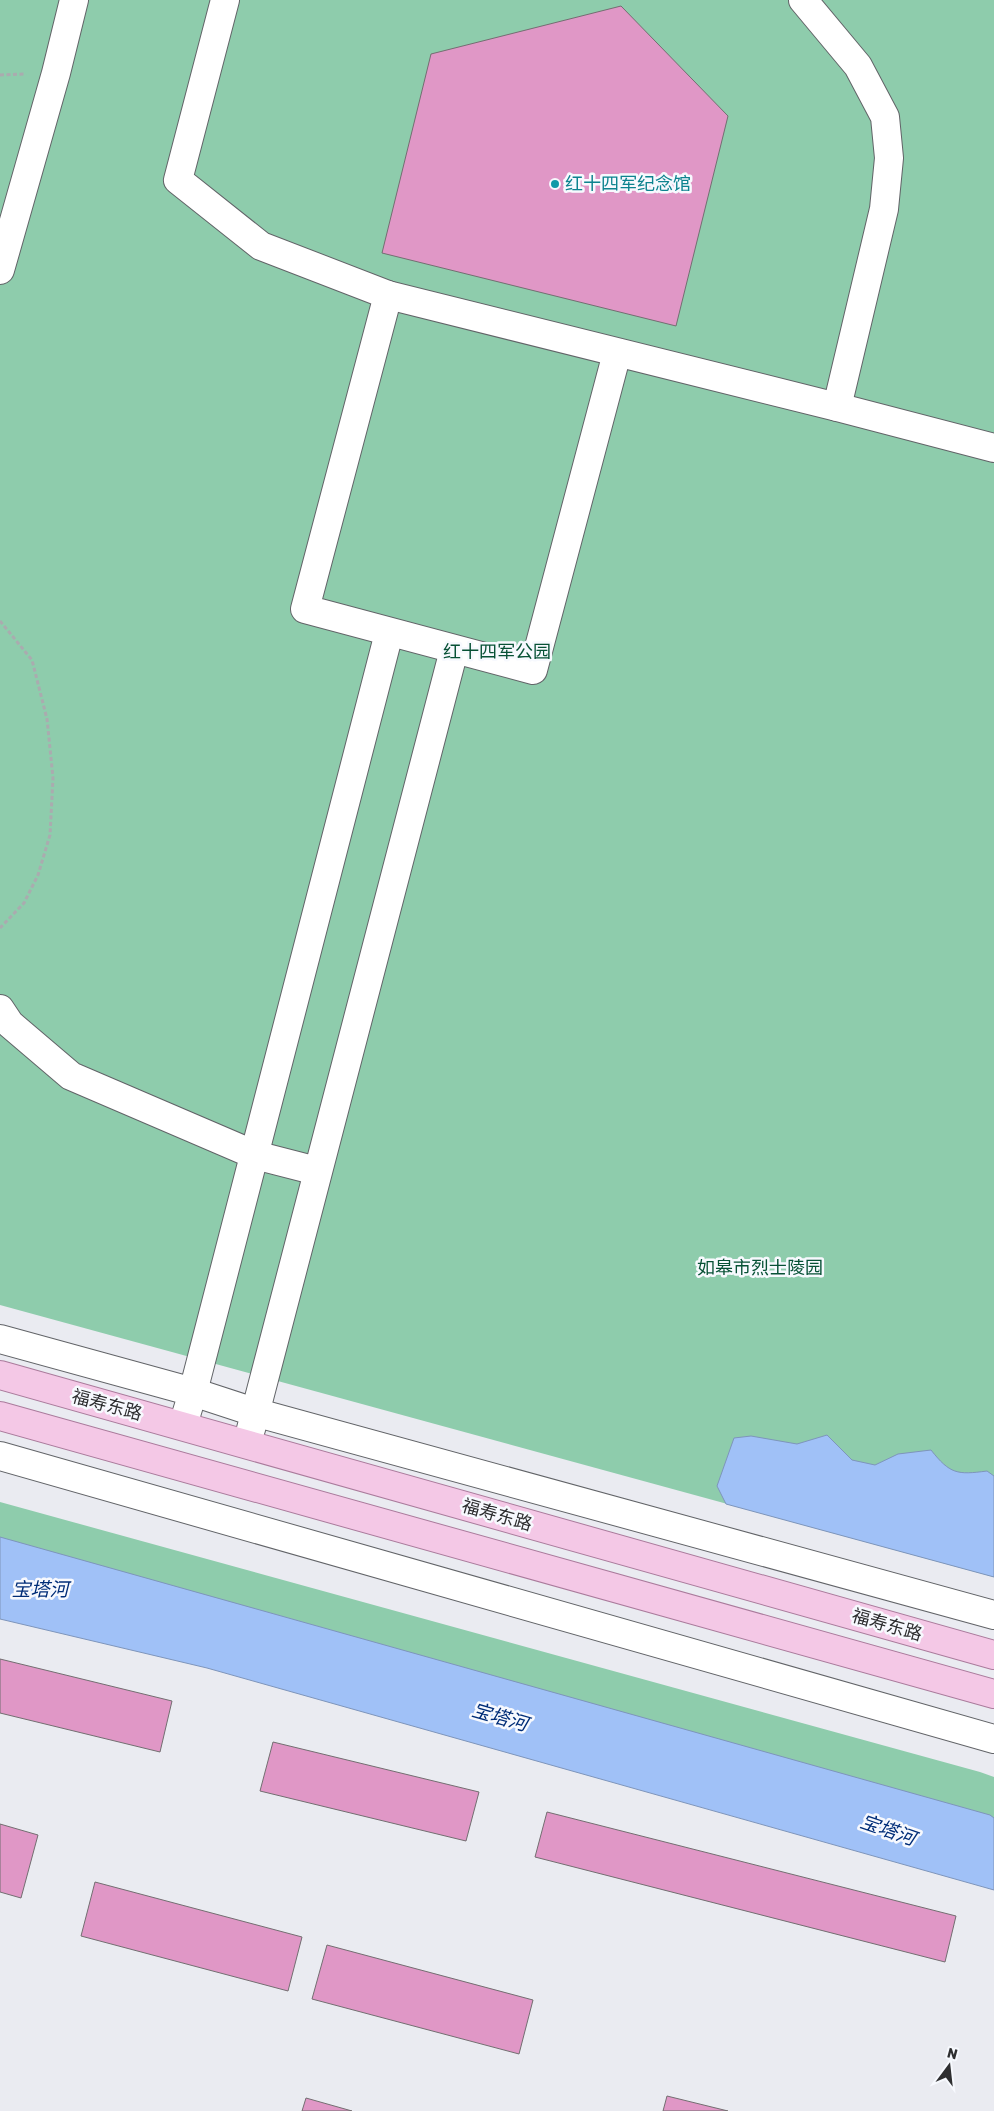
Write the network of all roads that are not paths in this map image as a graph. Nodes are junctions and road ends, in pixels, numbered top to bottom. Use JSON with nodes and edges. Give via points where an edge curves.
{"nodes":[{"id":1,"x":74,"y":0,"type":"edge"},
{"id":2,"x":225,"y":0,"type":"edge"},
{"id":3,"x":802,"y":0,"type":"edge"},
{"id":4,"x":0,"y":270,"type":"edge"},
{"id":5,"x":388,"y":295,"type":"junction"},
{"id":6,"x":617,"y":353,"type":"junction"},
{"id":7,"x":837,"y":407,"type":"junction"},
{"id":8,"x":994,"y":448,"type":"edge"},
{"id":9,"x":389,"y":633,"type":"junction"},
{"id":10,"x":454,"y":650,"type":"junction"},
{"id":11,"x":0,"y":1009,"type":"edge"},
{"id":12,"x":254,"y":1155,"type":"junction"},
{"id":13,"x":317,"y":1171,"type":"junction"},
{"id":14,"x":0,"y":1339,"type":"edge"},
{"id":15,"x":0,"y":1375,"type":"edge"},
{"id":16,"x":193,"y":1392,"type":"junction"},
{"id":17,"x":254,"y":1412,"type":"junction"},
{"id":18,"x":0,"y":1416,"type":"edge"},
{"id":19,"x":182,"y":1425,"type":"junction"},
{"id":20,"x":248,"y":1445,"type":"junction"},
{"id":21,"x":0,"y":1456,"type":"edge"},
{"id":22,"x":994,"y":1615,"type":"edge"},
{"id":23,"x":994,"y":1655,"type":"edge"},
{"id":24,"x":994,"y":1694,"type":"edge"},
{"id":25,"x":994,"y":1739,"type":"edge"}],
"edges":[{"from":1,"to":4,"type":"street"},
{"from":2,"to":5,"type":"street","via":[[178,180],[260,246]]},
{"from":3,"to":7,"type":"street","via":[[858,66],[885,117],[889,158],[884,209]]},
{"from":5,"to":6,"type":"street"},
{"from":5,"to":9,"type":"street","via":[[305,609]]},
{"from":6,"to":7,"type":"street"},
{"from":6,"to":10,"type":"street","via":[[533,670]]},
{"from":7,"to":8,"type":"street"},
{"from":9,"to":10,"type":"street"},
{"from":9,"to":12,"type":"street"},
{"from":10,"to":13,"type":"street"},
{"from":11,"to":12,"type":"street","via":[[10,1024],[72,1076]]},
{"from":12,"to":13,"type":"street"},
{"from":12,"to":16,"type":"street"},
{"from":13,"to":17,"type":"street"},
{"from":14,"to":16,"type":"street"},
{"from":15,"to":19,"type":"main road","name":"福寿东路"},
{"from":16,"to":17,"type":"street"},
{"from":16,"to":19,"type":"street"},
{"from":17,"to":20,"type":"street"},
{"from":17,"to":22,"type":"street"},
{"from":18,"to":24,"type":"main road"},
{"from":19,"to":20,"type":"main road","name":"福寿东路"},
{"from":20,"to":23,"type":"main road","name":"福寿东路"},
{"from":21,"to":25,"type":"street"}]}
